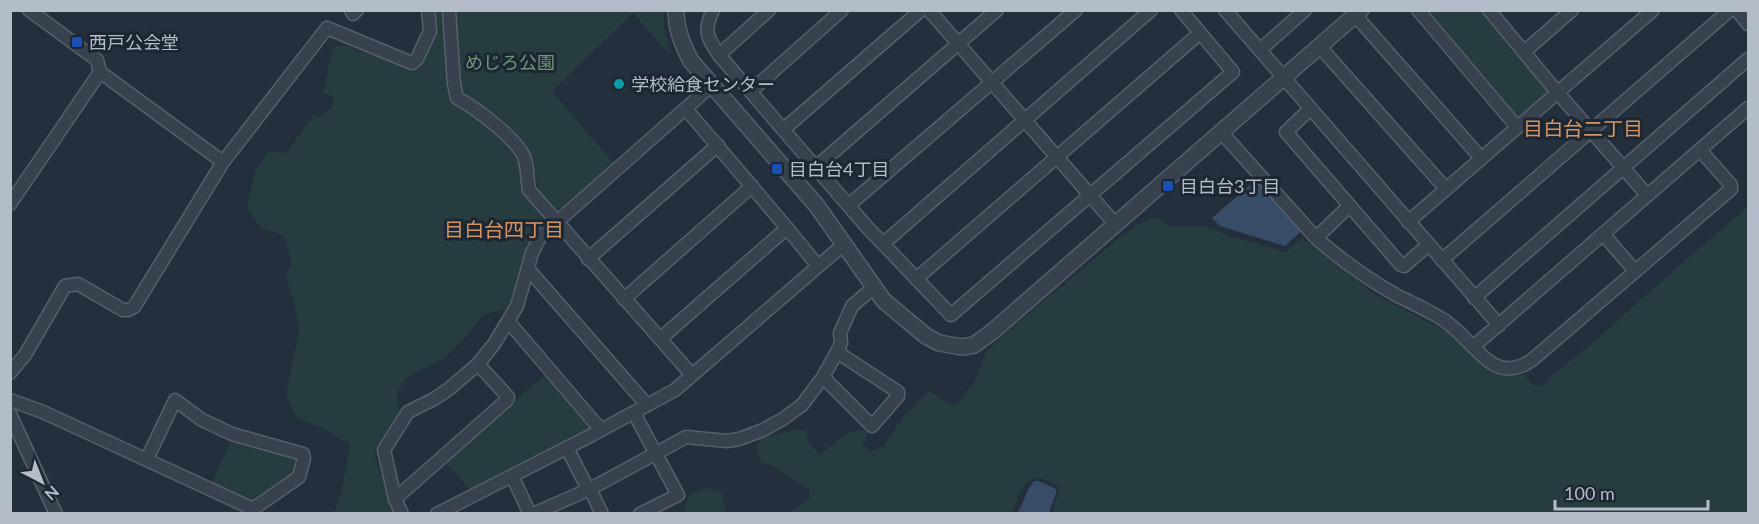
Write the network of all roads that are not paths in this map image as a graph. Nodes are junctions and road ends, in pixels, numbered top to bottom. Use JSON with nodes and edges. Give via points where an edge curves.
{"nodes":[{"id":1,"x":29,"y":10,"type":"edge"},
{"id":2,"x":351,"y":10,"type":"edge"},
{"id":3,"x":357,"y":10,"type":"edge"},
{"id":4,"x":428,"y":10,"type":"edge"},
{"id":5,"x":448,"y":10,"type":"edge"},
{"id":6,"x":676,"y":10,"type":"edge"},
{"id":7,"x":713,"y":10,"type":"edge"},
{"id":8,"x":769,"y":10,"type":"edge"},
{"id":9,"x":842,"y":10,"type":"edge"},
{"id":10,"x":921,"y":10,"type":"edge"},
{"id":11,"x":929,"y":10,"type":"edge"},
{"id":12,"x":997,"y":10,"type":"edge"},
{"id":13,"x":1076,"y":10,"type":"edge"},
{"id":14,"x":1151,"y":10,"type":"edge"},
{"id":15,"x":1180,"y":10,"type":"edge"},
{"id":16,"x":1305,"y":10,"type":"edge"},
{"id":17,"x":1418,"y":10,"type":"edge"},
{"id":18,"x":1572,"y":10,"type":"edge"},
{"id":19,"x":1653,"y":10,"type":"edge"},
{"id":20,"x":1730,"y":10,"type":"edge"},
{"id":21,"x":1737,"y":10,"type":"edge"},
{"id":22,"x":1226,"y":11,"type":"edge"},
{"id":23,"x":1493,"y":12,"type":"edge"},
{"id":24,"x":1358,"y":13,"type":"edge"},
{"id":25,"x":1749,"y":24,"type":"edge"},
{"id":26,"x":1200,"y":33,"type":"junction"},
{"id":27,"x":959,"y":44,"type":"junction"},
{"id":28,"x":1320,"y":46,"type":"junction"},
{"id":29,"x":1260,"y":50,"type":"junction"},
{"id":30,"x":1524,"y":52,"type":"junction"},
{"id":31,"x":719,"y":55,"type":"junction"},
{"id":32,"x":1749,"y":59,"type":"edge"},
{"id":33,"x":100,"y":72,"type":"junction"},
{"id":34,"x":1283,"y":78,"type":"junction"},
{"id":35,"x":992,"y":83,"type":"junction"},
{"id":36,"x":711,"y":86,"type":"junction"},
{"id":37,"x":751,"y":91,"type":"junction"},
{"id":38,"x":1557,"y":92,"type":"junction"},
{"id":39,"x":686,"y":109,"type":"junction"},
{"id":40,"x":1310,"y":109,"type":"junction"},
{"id":41,"x":1747,"y":111,"type":"edge"},
{"id":42,"x":1025,"y":120,"type":"junction"},
{"id":43,"x":1517,"y":127,"type":"junction"},
{"id":44,"x":784,"y":129,"type":"junction"},
{"id":45,"x":1591,"y":131,"type":"junction"},
{"id":46,"x":1222,"y":133,"type":"junction"},
{"id":47,"x":718,"y":145,"type":"junction"},
{"id":48,"x":1700,"y":150,"type":"junction"},
{"id":49,"x":1057,"y":158,"type":"junction"},
{"id":50,"x":1481,"y":158,"type":"junction"},
{"id":51,"x":223,"y":162,"type":"junction"},
{"id":52,"x":816,"y":167,"type":"junction"},
{"id":53,"x":1623,"y":167,"type":"junction"},
{"id":54,"x":752,"y":186,"type":"junction"},
{"id":55,"x":1446,"y":189,"type":"junction"},
{"id":56,"x":1090,"y":195,"type":"junction"},
{"id":57,"x":1647,"y":195,"type":"junction"},
{"id":58,"x":10,"y":204,"type":"edge"},
{"id":59,"x":849,"y":205,"type":"junction"},
{"id":60,"x":1349,"y":207,"type":"junction"},
{"id":61,"x":556,"y":221,"type":"junction"},
{"id":62,"x":1408,"y":222,"type":"junction"},
{"id":63,"x":1116,"y":225,"type":"junction"},
{"id":64,"x":788,"y":228,"type":"junction"},
{"id":65,"x":1603,"y":234,"type":"junction"},
{"id":66,"x":1316,"y":238,"type":"junction"},
{"id":67,"x":884,"y":243,"type":"junction"},
{"id":68,"x":844,"y":244,"type":"junction"},
{"id":69,"x":1428,"y":245,"type":"junction"},
{"id":70,"x":588,"y":258,"type":"junction"},
{"id":71,"x":1442,"y":260,"type":"junction"},
{"id":72,"x":818,"y":266,"type":"junction"},
{"id":73,"x":528,"y":269,"type":"junction"},
{"id":74,"x":1635,"y":271,"type":"junction"},
{"id":75,"x":916,"y":279,"type":"junction"},
{"id":76,"x":873,"y":288,"type":"junction"},
{"id":77,"x":1474,"y":298,"type":"junction"},
{"id":78,"x":624,"y":299,"type":"junction"},
{"id":79,"x":508,"y":321,"type":"junction"},
{"id":80,"x":1498,"y":325,"type":"junction"},
{"id":81,"x":660,"y":339,"type":"junction"},
{"id":82,"x":1474,"y":346,"type":"junction"},
{"id":83,"x":837,"y":352,"type":"junction"},
{"id":84,"x":478,"y":364,"type":"junction"},
{"id":85,"x":10,"y":373,"type":"edge"},
{"id":86,"x":692,"y":375,"type":"junction"},
{"id":87,"x":823,"y":377,"type":"junction"},
{"id":88,"x":10,"y":400,"type":"edge"},
{"id":89,"x":647,"y":405,"type":"junction"},
{"id":90,"x":634,"y":413,"type":"junction"},
{"id":91,"x":10,"y":414,"type":"edge"},
{"id":92,"x":602,"y":430,"type":"junction"},
{"id":93,"x":567,"y":448,"type":"junction"},
{"id":94,"x":655,"y":454,"type":"junction"},
{"id":95,"x":147,"y":459,"type":"junction"},
{"id":96,"x":512,"y":476,"type":"junction"},
{"id":97,"x":589,"y":489,"type":"junction"},
{"id":98,"x":395,"y":499,"type":"junction"},
{"id":99,"x":252,"y":511,"type":"edge"},
{"id":100,"x":56,"y":513,"type":"edge"},
{"id":101,"x":402,"y":513,"type":"edge"},
{"id":102,"x":437,"y":513,"type":"edge"},
{"id":103,"x":531,"y":513,"type":"edge"},
{"id":104,"x":602,"y":513,"type":"edge"},
{"id":105,"x":640,"y":513,"type":"edge"}],
"edges":[{"from":1,"to":33,"type":"street","via":[[97,60]]},
{"from":2,"to":3,"type":"street","via":[[353,14]]},
{"from":4,"to":51,"type":"street","via":[[430,31],[412,63],[327,28]]},
{"from":5,"to":61,"type":"street","via":[[457,98],[501,130],[523,154],[529,190]]},
{"from":6,"to":36,"type":"street","via":[[680,40]]},
{"from":7,"to":31,"type":"street","via":[[706,31]]},
{"from":8,"to":31,"type":"street"},
{"from":9,"to":37,"type":"street"},
{"from":10,"to":44,"type":"street"},
{"from":11,"to":27,"type":"street"},
{"from":12,"to":27,"type":"street"},
{"from":13,"to":35,"type":"street"},
{"from":14,"to":42,"type":"street"},
{"from":15,"to":26,"type":"street"},
{"from":16,"to":29,"type":"street"},
{"from":17,"to":43,"type":"street"},
{"from":18,"to":30,"type":"street"},
{"from":19,"to":38,"type":"street"},
{"from":20,"to":45,"type":"street"},
{"from":21,"to":25,"type":"street"},
{"from":22,"to":29,"type":"street"},
{"from":23,"to":30,"type":"street"},
{"from":24,"to":28,"type":"street"},
{"from":24,"to":50,"type":"street"},
{"from":26,"to":49,"type":"street"},
{"from":26,"to":56,"type":"street","via":[[1233,72]]},
{"from":27,"to":35,"type":"street"},
{"from":27,"to":52,"type":"street"},
{"from":28,"to":34,"type":"street"},
{"from":28,"to":55,"type":"street"},
{"from":29,"to":34,"type":"street"},
{"from":30,"to":38,"type":"street"},
{"from":31,"to":37,"type":"street"},
{"from":32,"to":53,"type":"street"},
{"from":33,"to":51,"type":"street"},
{"from":33,"to":58,"type":"street"},
{"from":34,"to":40,"type":"street"},
{"from":34,"to":46,"type":"street"},
{"from":35,"to":42,"type":"street"},
{"from":35,"to":59,"type":"street"},
{"from":36,"to":39,"type":"street"},
{"from":36,"to":68,"type":"street","via":[[818,206]]},
{"from":37,"to":44,"type":"street"},
{"from":38,"to":43,"type":"street"},
{"from":38,"to":45,"type":"street"},
{"from":39,"to":47,"type":"street"},
{"from":39,"to":61,"type":"street"},
{"from":40,"to":60,"type":"street","via":[[1286,132]]},
{"from":40,"to":62,"type":"street"},
{"from":41,"to":48,"type":"street"},
{"from":42,"to":49,"type":"street"},
{"from":42,"to":67,"type":"street"},
{"from":43,"to":50,"type":"street"},
{"from":44,"to":52,"type":"street"},
{"from":45,"to":53,"type":"street"},
{"from":45,"to":71,"type":"street"},
{"from":46,"to":63,"type":"street"},
{"from":46,"to":66,"type":"street"},
{"from":47,"to":54,"type":"street"},
{"from":47,"to":70,"type":"street"},
{"from":48,"to":57,"type":"street"},
{"from":48,"to":74,"type":"street","via":[[1731,189]]},
{"from":49,"to":56,"type":"street"},
{"from":49,"to":75,"type":"street"},
{"from":50,"to":55,"type":"street"},
{"from":51,"to":85,"type":"street","via":[[134,307],[123,310],[78,284],[65,286],[25,355]]},
{"from":52,"to":59,"type":"street"},
{"from":53,"to":57,"type":"street"},
{"from":53,"to":77,"type":"street"},
{"from":54,"to":64,"type":"street"},
{"from":54,"to":78,"type":"street"},
{"from":55,"to":62,"type":"street"},
{"from":56,"to":63,"type":"street"},
{"from":56,"to":75,"type":"street","via":[[951,315]]},
{"from":57,"to":65,"type":"street"},
{"from":59,"to":67,"type":"street"},
{"from":60,"to":66,"type":"street"},
{"from":60,"to":69,"type":"street","via":[[1401,266]]},
{"from":61,"to":70,"type":"street"},
{"from":61,"to":73,"type":"street","via":[[540,237]]},
{"from":62,"to":69,"type":"street"},
{"from":63,"to":76,"type":"street","via":[[974,345],[939,344]]},
{"from":64,"to":72,"type":"street"},
{"from":64,"to":81,"type":"street"},
{"from":65,"to":74,"type":"street"},
{"from":65,"to":80,"type":"street"},
{"from":66,"to":82,"type":"street","via":[[1395,294],[1455,327]]},
{"from":67,"to":75,"type":"street"},
{"from":68,"to":72,"type":"street"},
{"from":68,"to":76,"type":"street"},
{"from":69,"to":71,"type":"street"},
{"from":70,"to":78,"type":"street"},
{"from":71,"to":77,"type":"street"},
{"from":72,"to":86,"type":"street"},
{"from":73,"to":79,"type":"street","via":[[517,306]]},
{"from":73,"to":89,"type":"street"},
{"from":74,"to":82,"type":"street","via":[[1522,367],[1492,364]]},
{"from":76,"to":83,"type":"street","via":[[852,306],[840,333]]},
{"from":77,"to":80,"type":"street"},
{"from":78,"to":81,"type":"street"},
{"from":79,"to":84,"type":"street"},
{"from":79,"to":92,"type":"street"},
{"from":80,"to":82,"type":"street"},
{"from":81,"to":86,"type":"street"},
{"from":83,"to":87,"type":"street"},
{"from":83,"to":87,"type":"street","via":[[898,392],[898,396],[872,426]]},
{"from":84,"to":98,"type":"street","via":[[434,399],[408,412],[384,450]]},
{"from":84,"to":98,"type":"street","via":[[507,400]]},
{"from":86,"to":89,"type":"street","via":[[675,390]]},
{"from":87,"to":94,"type":"street","via":[[802,405],[763,430],[728,441],[686,437]]},
{"from":88,"to":95,"type":"street"},
{"from":89,"to":90,"type":"street"},
{"from":90,"to":92,"type":"street"},
{"from":90,"to":94,"type":"street"},
{"from":91,"to":100,"type":"street"},
{"from":92,"to":93,"type":"street"},
{"from":93,"to":96,"type":"street"},
{"from":93,"to":97,"type":"street"},
{"from":94,"to":97,"type":"street"},
{"from":94,"to":105,"type":"street","via":[[678,495]]},
{"from":95,"to":99,"type":"street"},
{"from":95,"to":99,"type":"street","via":[[176,400],[202,420],[232,434],[303,454],[299,477]]},
{"from":96,"to":102,"type":"street"},
{"from":96,"to":103,"type":"street"},
{"from":97,"to":103,"type":"street"},
{"from":97,"to":104,"type":"street"},
{"from":98,"to":101,"type":"street"}]}
